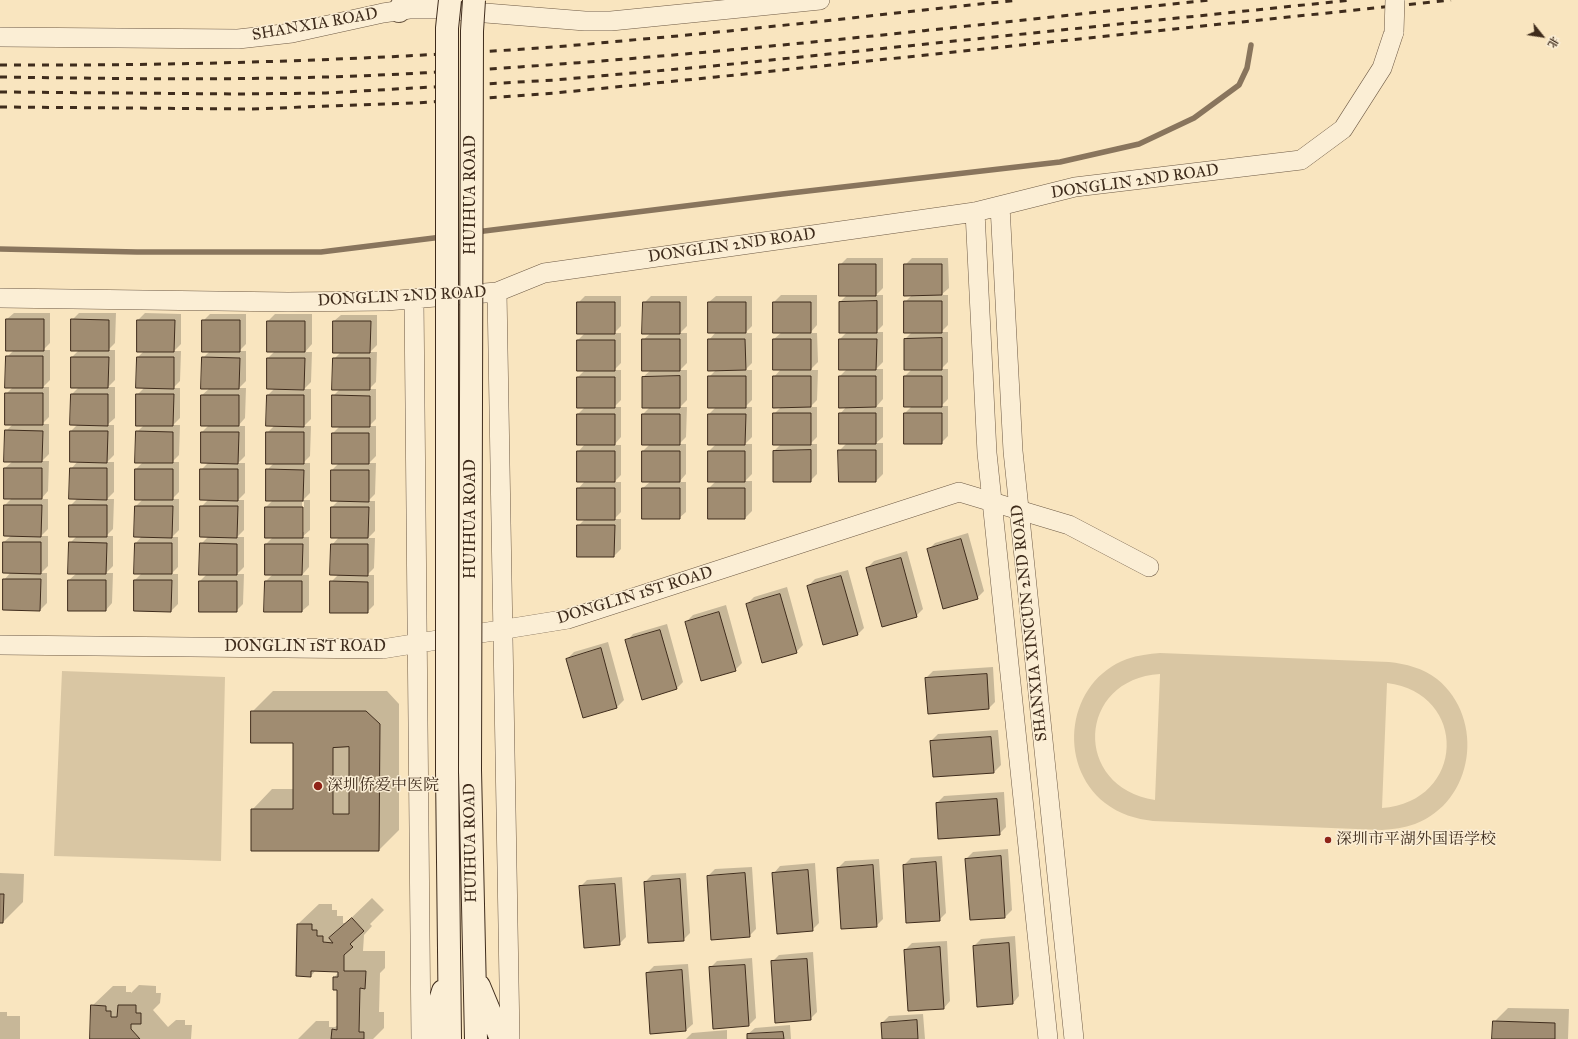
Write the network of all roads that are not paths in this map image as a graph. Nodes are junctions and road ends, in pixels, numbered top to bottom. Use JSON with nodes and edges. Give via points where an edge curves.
{"nodes":[{"id":1,"x":450,"y":0,"type":"edge"},
{"id":2,"x":820,"y":0,"type":"edge"},
{"id":3,"x":1395,"y":0,"type":"edge"},
{"id":4,"x":480,"y":4,"type":"edge"},
{"id":5,"x":402,"y":5,"type":"edge"},
{"id":6,"x":0,"y":36,"type":"edge"},
{"id":7,"x":1000,"y":206,"type":"junction"},
{"id":8,"x":975,"y":212,"type":"junction"},
{"id":9,"x":497,"y":292,"type":"junction"},
{"id":10,"x":0,"y":298,"type":"edge"},
{"id":11,"x":414,"y":299,"type":"junction"},
{"id":12,"x":992,"y":502,"type":"junction"},
{"id":13,"x":1018,"y":510,"type":"junction"},
{"id":14,"x":1148,"y":567,"type":"dead end"},
{"id":15,"x":503,"y":629,"type":"junction"},
{"id":16,"x":417,"y":643,"type":"junction"},
{"id":17,"x":0,"y":645,"type":"edge"},
{"id":18,"x":449,"y":972,"type":"junction"},
{"id":19,"x":474,"y":974,"type":"junction"},
{"id":20,"x":420,"y":1039,"type":"edge"},
{"id":21,"x":428,"y":1039,"type":"edge"},
{"id":22,"x":450,"y":1039,"type":"edge"},
{"id":23,"x":476,"y":1039,"type":"edge"},
{"id":24,"x":501,"y":1039,"type":"edge"},
{"id":25,"x":510,"y":1039,"type":"edge"},
{"id":26,"x":1048,"y":1039,"type":"edge"},
{"id":27,"x":1074,"y":1039,"type":"edge"}],
"edges":[{"from":1,"to":18,"type":"main road","name":"HUIHUA ROAD","bridge":true,"via":[[447,44]]},
{"from":2,"to":4,"type":"street","name":"SHANXIA ROAD","via":[[585,22]]},
{"from":3,"to":7,"type":"street","name":"DONGLIN 2ND ROAD","bridge":true,"via":[[1394,32],[1382,68],[1343,129],[1301,160],[1075,187]]},
{"from":4,"to":5,"type":"street","name":"SHANXIA ROAD","via":[[436,9]]},
{"from":4,"to":19,"type":"main road","name":"HUIHUA ROAD","bridge":true,"via":[[472,31],[470,770]]},
{"from":5,"to":6,"type":"street","name":"SHANXIA ROAD","via":[[292,33],[238,38]]},
{"from":7,"to":8,"type":"street","name":"DONGLIN 2ND ROAD"},
{"from":7,"to":13,"type":"street","name":"SHANXIA XINCUN 2ND ROAD","via":[[1012,451]]},
{"from":8,"to":9,"type":"street","name":"DONGLIN 2ND ROAD","via":[[544,273]]},
{"from":8,"to":12,"type":"street","name":"SHANXIA XINCUN 2ND ROAD","via":[[987,453]]},
{"from":9,"to":11,"type":"street","name":"DONGLIN 2ND ROAD"},
{"from":9,"to":15,"type":"street"},
{"from":10,"to":11,"type":"street","name":"DONGLIN 2ND ROAD","via":[[288,302]]},
{"from":11,"to":16,"type":"street"},
{"from":12,"to":13,"type":"street","name":"DONGLIN 1ST ROAD"},
{"from":12,"to":15,"type":"street","name":"DONGLIN 1ST ROAD","via":[[959,492],[568,619]]},
{"from":12,"to":26,"type":"street","name":"SHANXIA XINCUN 2ND ROAD"},
{"from":13,"to":14,"type":"street","name":"DONGLIN 1ST ROAD","via":[[1069,525]]},
{"from":13,"to":27,"type":"street","name":"SHANXIA XINCUN 2ND ROAD"},
{"from":15,"to":16,"type":"street","name":"DONGLIN 1ST ROAD"},
{"from":15,"to":25,"type":"street"},
{"from":16,"to":17,"type":"street","name":"DONGLIN 1ST ROAD","via":[[382,649]]},
{"from":16,"to":20,"type":"street"},
{"from":18,"to":21,"type":"main road"},
{"from":18,"to":22,"type":"main road","name":"HUIHUA ROAD"},
{"from":19,"to":23,"type":"main road","name":"HUIHUA ROAD"},
{"from":19,"to":24,"type":"main road"}]}
